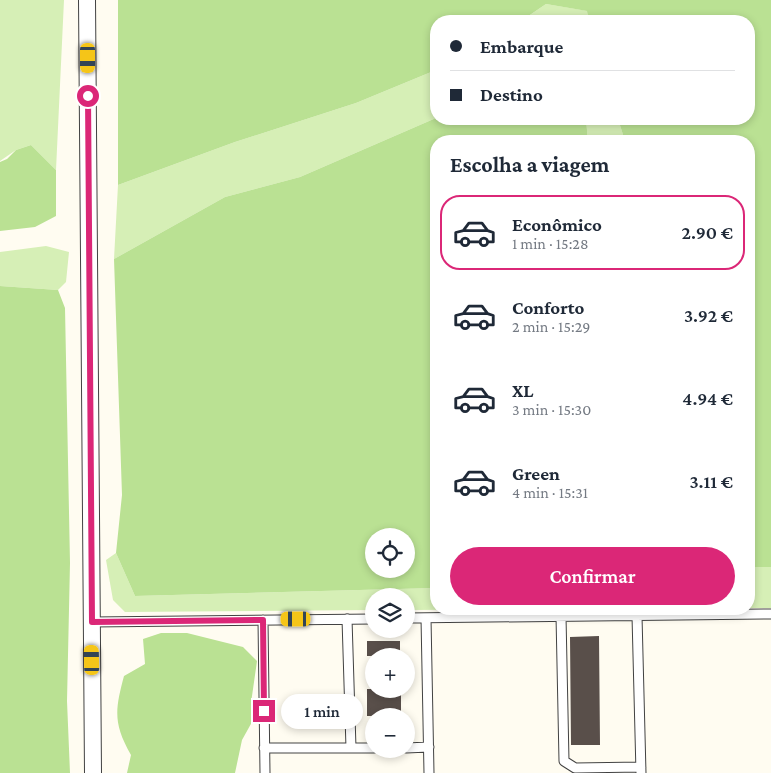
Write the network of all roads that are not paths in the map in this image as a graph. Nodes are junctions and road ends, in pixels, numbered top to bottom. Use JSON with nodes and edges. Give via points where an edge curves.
{"nodes":[{"id":1,"x":87,"y":0,"type":"edge"},
{"id":2,"x":755,"y":614,"type":"edge"},
{"id":3,"x":771,"y":614,"type":"edge"},
{"id":4,"x":704,"y":615,"type":"edge"},
{"id":5,"x":561,"y":616,"type":"junction"},
{"id":6,"x":637,"y":616,"type":"junction"},
{"id":7,"x":415,"y":618,"type":"edge"},
{"id":8,"x":426,"y":618,"type":"junction"},
{"id":9,"x":347,"y":619,"type":"junction"},
{"id":10,"x":365,"y":619,"type":"edge"},
{"id":11,"x":263,"y":620,"type":"junction"},
{"id":12,"x":92,"y":622,"type":"junction"},
{"id":13,"x":264,"y":748,"type":"junction"},
{"id":14,"x":351,"y":748,"type":"junction"},
{"id":15,"x":365,"y":748,"type":"edge"},
{"id":16,"x":415,"y":748,"type":"edge"},
{"id":17,"x":429,"y":748,"type":"junction"},
{"id":18,"x":641,"y":770,"type":"edge"},
{"id":19,"x":93,"y":773,"type":"edge"},
{"id":20,"x":265,"y":773,"type":"edge"},
{"id":21,"x":429,"y":773,"type":"edge"}],
"edges":[{"from":1,"to":12,"type":"street"},
{"from":2,"to":3,"type":"lane"},
{"from":4,"to":6,"type":"lane"},
{"from":5,"to":6,"type":"lane"},
{"from":5,"to":8,"type":"lane"},
{"from":5,"to":18,"type":"lane","via":[[564,762],[575,768]]},
{"from":6,"to":18,"type":"lane"},
{"from":7,"to":8,"type":"lane"},
{"from":8,"to":17,"type":"lane"},
{"from":9,"to":10,"type":"lane"},
{"from":9,"to":11,"type":"lane"},
{"from":9,"to":14,"type":"lane"},
{"from":11,"to":12,"type":"lane"},
{"from":11,"to":13,"type":"lane"},
{"from":12,"to":19,"type":"street"},
{"from":13,"to":14,"type":"lane"},
{"from":13,"to":20,"type":"lane"},
{"from":14,"to":15,"type":"lane"},
{"from":16,"to":17,"type":"lane"},
{"from":17,"to":21,"type":"lane"}]}
